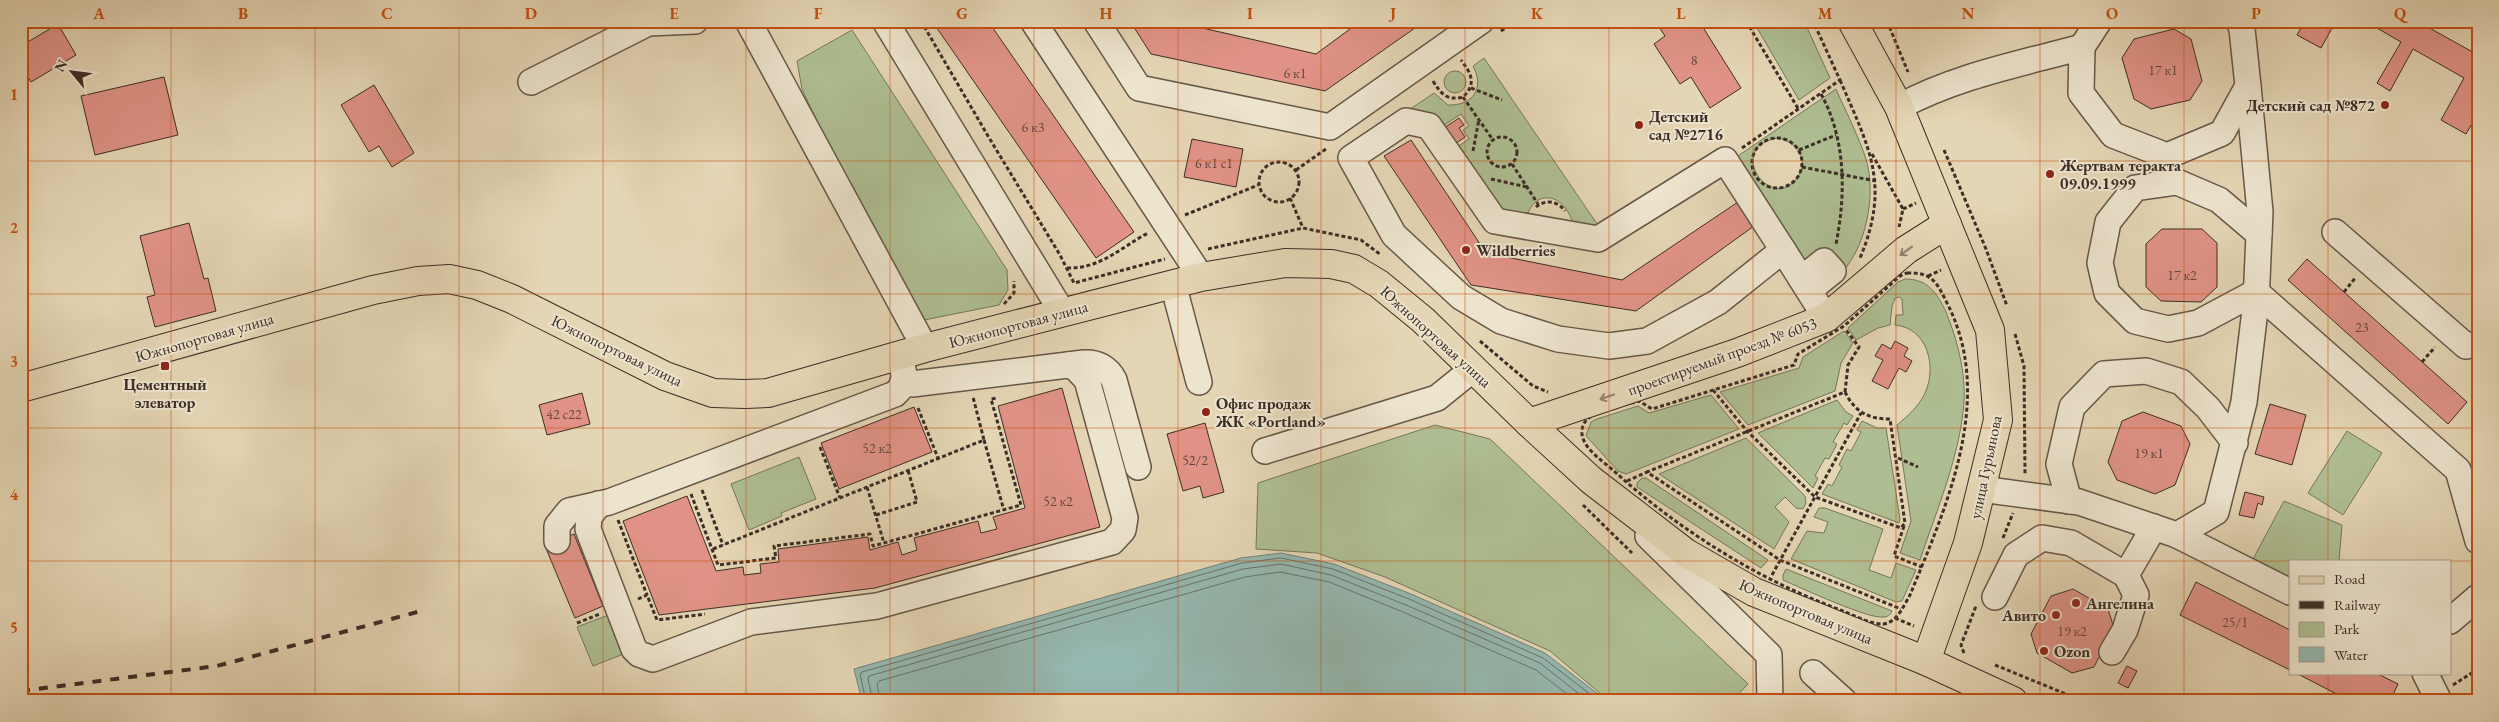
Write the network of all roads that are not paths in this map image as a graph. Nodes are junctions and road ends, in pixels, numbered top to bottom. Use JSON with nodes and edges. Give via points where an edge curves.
{"nodes":[{"id":1,"x":695,"y":21,"type":"edge"},
{"id":2,"x":748,"y":21,"type":"edge"},
{"id":3,"x":885,"y":21,"type":"edge"},
{"id":4,"x":1033,"y":21,"type":"edge"},
{"id":5,"x":1096,"y":21,"type":"edge"},
{"id":6,"x":1481,"y":21,"type":"edge"},
{"id":7,"x":1852,"y":21,"type":"edge"},
{"id":8,"x":2099,"y":21,"type":"edge"},
{"id":9,"x":2241,"y":24,"type":"edge"},
{"id":10,"x":2082,"y":47,"type":"junction"},
{"id":11,"x":531,"y":82,"type":"dead end"},
{"id":12,"x":2248,"y":86,"type":"junction"},
{"id":13,"x":1900,"y":107,"type":"junction"},
{"id":14,"x":1947,"y":224,"type":"junction"},
{"id":15,"x":2335,"y":232,"type":"dead end"},
{"id":16,"x":2259,"y":234,"type":"junction"},
{"id":17,"x":1784,"y":250,"type":"junction"},
{"id":18,"x":1201,"y":277,"type":"junction"},
{"id":19,"x":1173,"y":284,"type":"junction"},
{"id":20,"x":2256,"y":292,"type":"junction"},
{"id":21,"x":1062,"y":312,"type":"junction"},
{"id":22,"x":1836,"y":324,"type":"junction"},
{"id":23,"x":2478,"y":344,"type":"edge"},
{"id":24,"x":910,"y":361,"type":"junction"},
{"id":25,"x":1068,"y":365,"type":"junction"},
{"id":26,"x":1473,"y":369,"type":"junction"},
{"id":27,"x":1199,"y":382,"type":"dead end"},
{"id":28,"x":21,"y":388,"type":"edge"},
{"id":29,"x":1529,"y":423,"type":"junction"},
{"id":30,"x":2235,"y":443,"type":"junction"},
{"id":31,"x":1265,"y":451,"type":"dead end"},
{"id":32,"x":1138,"y":467,"type":"dead end"},
{"id":33,"x":1981,"y":489,"type":"junction"},
{"id":34,"x":1585,"y":491,"type":"junction"},
{"id":35,"x":2070,"y":501,"type":"junction"},
{"id":36,"x":600,"y":504,"type":"junction"},
{"id":37,"x":2166,"y":531,"type":"junction"},
{"id":38,"x":557,"y":541,"type":"dead end"},
{"id":39,"x":2478,"y":541,"type":"edge"},
{"id":40,"x":2126,"y":575,"type":"junction"},
{"id":41,"x":2289,"y":592,"type":"edge"},
{"id":42,"x":1995,"y":596,"type":"dead end"},
{"id":43,"x":2478,"y":597,"type":"edge"},
{"id":44,"x":2452,"y":619,"type":"edge"},
{"id":45,"x":2112,"y":652,"type":"dead end"},
{"id":46,"x":1926,"y":661,"type":"junction"},
{"id":47,"x":1813,"y":673,"type":"dead end"},
{"id":48,"x":2426,"y":674,"type":"edge"},
{"id":49,"x":1770,"y":701,"type":"edge"},
{"id":50,"x":1844,"y":701,"type":"edge"},
{"id":51,"x":2013,"y":701,"type":"edge"},
{"id":52,"x":2439,"y":701,"type":"edge"}],
"edges":[{"from":1,"to":11,"type":"street","via":[[648,23]]},
{"from":2,"to":24,"type":"street"},
{"from":3,"to":21,"type":"street"},
{"from":4,"to":18,"type":"street"},
{"from":5,"to":6,"type":"street","via":[[1139,88],[1330,128]]},
{"from":7,"to":13,"type":"main road","name":"улица Гурьянова"},
{"from":8,"to":10,"type":"street"},
{"from":9,"to":12,"type":"street"},
{"from":10,"to":12,"type":"street","via":[[2081,93],[2113,135],[2167,156],[2222,133]]},
{"from":10,"to":13,"type":"street","via":[[1964,78]]},
{"from":12,"to":16,"type":"street","via":[[2260,212]]},
{"from":13,"to":14,"type":"main road","name":"улица Гурьянова"},
{"from":14,"to":22,"type":"main road","name":"проектируемый проезд № 6053","one_way":true,"via":[[1906,250]]},
{"from":14,"to":33,"type":"main road","name":"улица Гурьянова","via":[[1990,330],[1998,420]]},
{"from":15,"to":23,"type":"street","via":[[2466,346]]},
{"from":16,"to":20,"type":"street"},
{"from":16,"to":20,"type":"street","via":[[2219,200],[2177,182],[2135,188],[2108,222],[2100,263],[2107,293],[2135,321],[2168,329],[2198,323]]},
{"from":17,"to":17,"type":"street","via":[[1725,160],[1598,239],[1495,221],[1429,126],[1406,121],[1351,158],[1394,235],[1461,297],[1500,321],[1558,339],[1610,346],[1647,341],[1718,302]]},
{"from":17,"to":22,"type":"street"},
{"from":18,"to":19,"type":"main road","name":"Южнопортовая улица"},
{"from":18,"to":26,"type":"main road","name":"Южнопортовая улица","via":[[1286,263],[1331,264],[1354,269],[1379,284],[1423,320]]},
{"from":19,"to":21,"type":"main road","name":"Южнопортовая улица"},
{"from":19,"to":27,"type":"street"},
{"from":20,"to":30,"type":"street","via":[[2244,402]]},
{"from":20,"to":39,"type":"street","via":[[2458,470]]},
{"from":21,"to":24,"type":"main road","name":"Южнопортовая улица"},
{"from":22,"to":29,"type":"main road","name":"проектируемый проезд № 6053","one_way":true,"via":[[1737,353]]},
{"from":24,"to":25,"type":"street","via":[[912,384]]},
{"from":24,"to":28,"type":"main road","name":"Южнопортовая улица","via":[[768,393],[712,393],[665,376],[512,299],[477,285],[449,279],[373,290]]},
{"from":24,"to":36,"type":"street","via":[[901,388],[895,394],[691,480]]},
{"from":25,"to":32,"type":"street","via":[[1092,362],[1112,375]]},
{"from":25,"to":36,"type":"street","via":[[1076,368],[1087,380],[1125,518],[1123,530],[1112,542],[877,606],[751,622],[654,659],[646,658],[634,649],[588,529],[589,517]]},
{"from":26,"to":29,"type":"main road","name":"Южнопортовая улица"},
{"from":26,"to":31,"type":"street","via":[[1437,398]]},
{"from":29,"to":34,"type":"main road","name":"Южнопортовая улица"},
{"from":30,"to":35,"type":"street","via":[[2208,408],[2181,382],[2146,371],[2104,374],[2072,407],[2060,464]]},
{"from":30,"to":37,"type":"street","via":[[2216,512]]},
{"from":33,"to":35,"type":"street"},
{"from":33,"to":46,"type":"main road","name":"улица Гурьянова","via":[[1968,544]]},
{"from":34,"to":46,"type":"main road","name":"Южнопортовая улица","via":[[1754,592]]},
{"from":34,"to":49,"type":"street","via":[[1769,655]]},
{"from":35,"to":37,"type":"street"},
{"from":36,"to":38,"type":"street","via":[[563,515],[556,526]]},
{"from":37,"to":40,"type":"street"},
{"from":37,"to":41,"type":"street"},
{"from":40,"to":42,"type":"street","via":[[2071,543],[2042,538],[2016,555]]},
{"from":40,"to":45,"type":"street","via":[[2136,595],[2125,630]]},
{"from":43,"to":44,"type":"street"},
{"from":46,"to":51,"type":"main road"},
{"from":47,"to":50,"type":"street"},
{"from":48,"to":52,"type":"street"}]}
